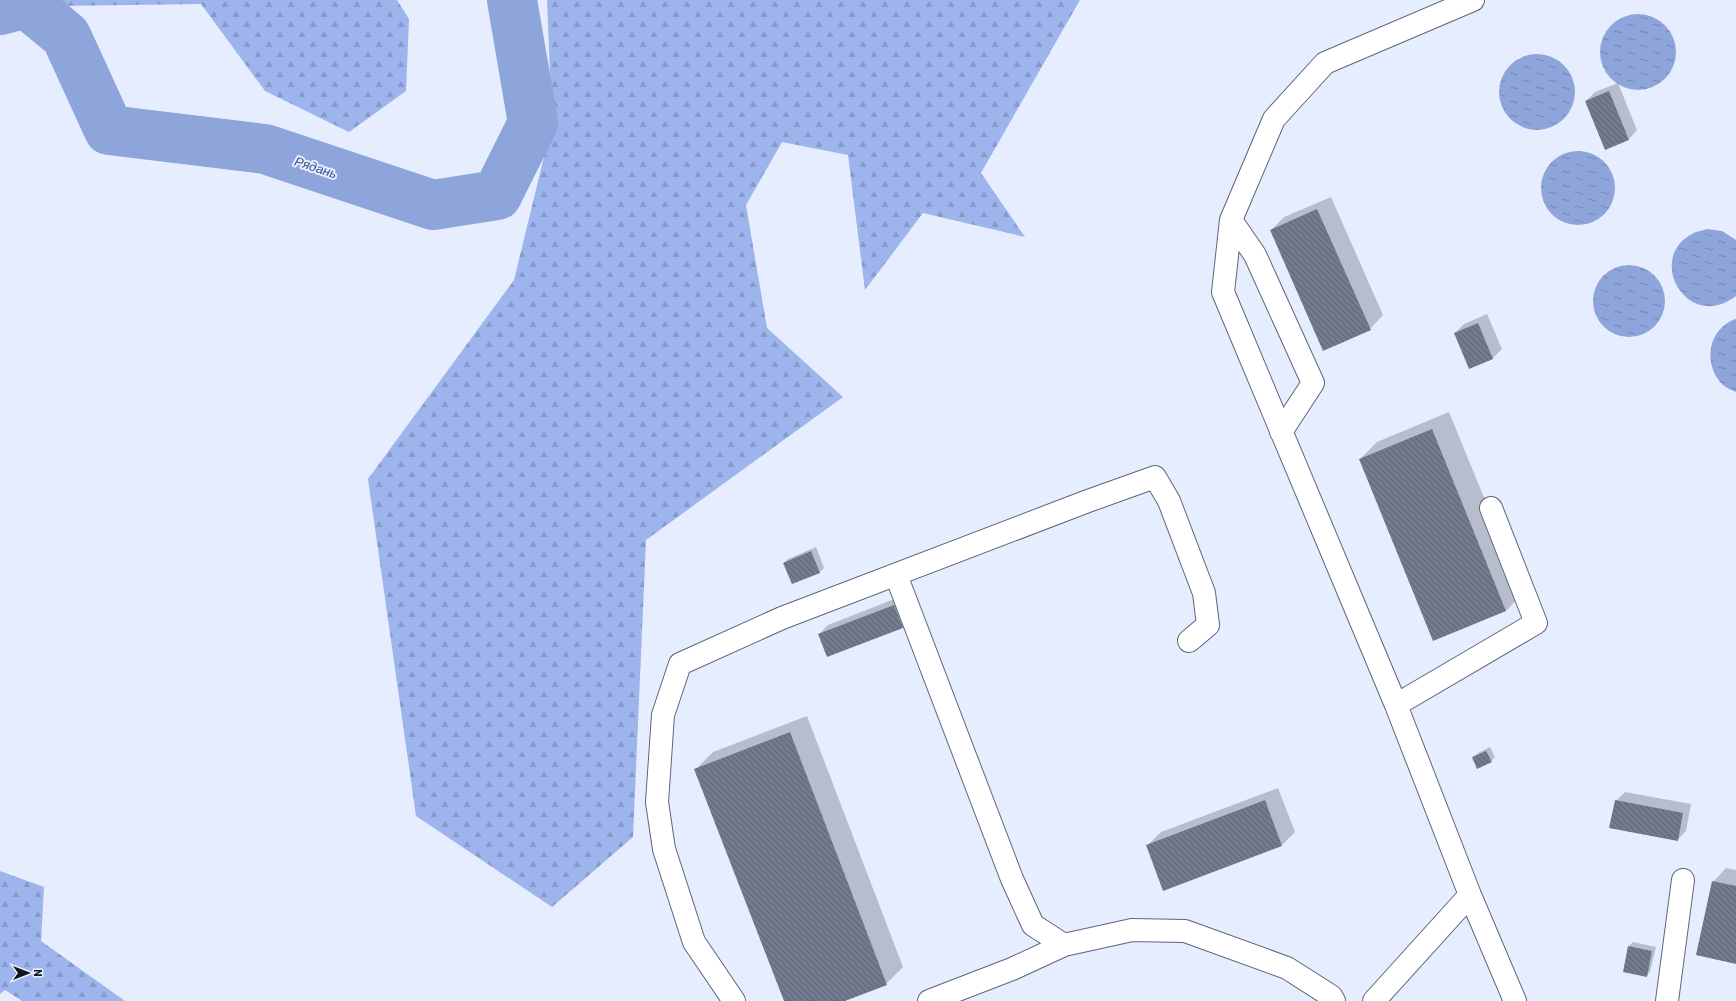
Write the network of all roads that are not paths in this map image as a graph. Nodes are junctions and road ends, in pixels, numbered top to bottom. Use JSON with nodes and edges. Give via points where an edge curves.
{"nodes":[{"id":1,"x":1473,"y":0,"type":"edge"},
{"id":2,"x":1231,"y":220,"type":"junction"},
{"id":3,"x":1281,"y":432,"type":"junction"},
{"id":4,"x":1491,"y":508,"type":"dead end"},
{"id":5,"x":896,"y":574,"type":"junction"},
{"id":6,"x":1189,"y":641,"type":"dead end"},
{"id":7,"x":1396,"y":705,"type":"junction"},
{"id":8,"x":1683,"y":880,"type":"dead end"},
{"id":9,"x":1470,"y":895,"type":"junction"},
{"id":10,"x":1064,"y":945,"type":"junction"},
{"id":11,"x":734,"y":1001,"type":"edge"},
{"id":12,"x":929,"y":1001,"type":"edge"},
{"id":13,"x":1334,"y":1001,"type":"edge"},
{"id":14,"x":1374,"y":1001,"type":"edge"},
{"id":15,"x":1515,"y":1001,"type":"edge"},
{"id":16,"x":1667,"y":1001,"type":"edge"}],
"edges":[{"from":1,"to":2,"type":"lane","via":[[1325,64],[1274,119]]},
{"from":2,"to":3,"type":"lane","via":[[1223,292]]},
{"from":2,"to":3,"type":"lane","via":[[1255,254],[1313,383]]},
{"from":3,"to":7,"type":"lane"},
{"from":4,"to":7,"type":"lane","via":[[1536,623]]},
{"from":5,"to":6,"type":"lane","via":[[1155,477],[1169,501],[1204,594],[1208,625]]},
{"from":5,"to":10,"type":"lane","via":[[1012,879],[1033,925]]},
{"from":5,"to":11,"type":"lane","via":[[782,618],[680,664],[663,715],[657,802],[664,849],[694,942]]},
{"from":7,"to":9,"type":"lane"},
{"from":8,"to":16,"type":"lane"},
{"from":9,"to":14,"type":"lane"},
{"from":9,"to":15,"type":"lane"},
{"from":10,"to":12,"type":"lane","via":[[1012,969]]},
{"from":10,"to":13,"type":"lane","via":[[1132,930],[1185,931],[1287,968],[1331,996]]}]}
